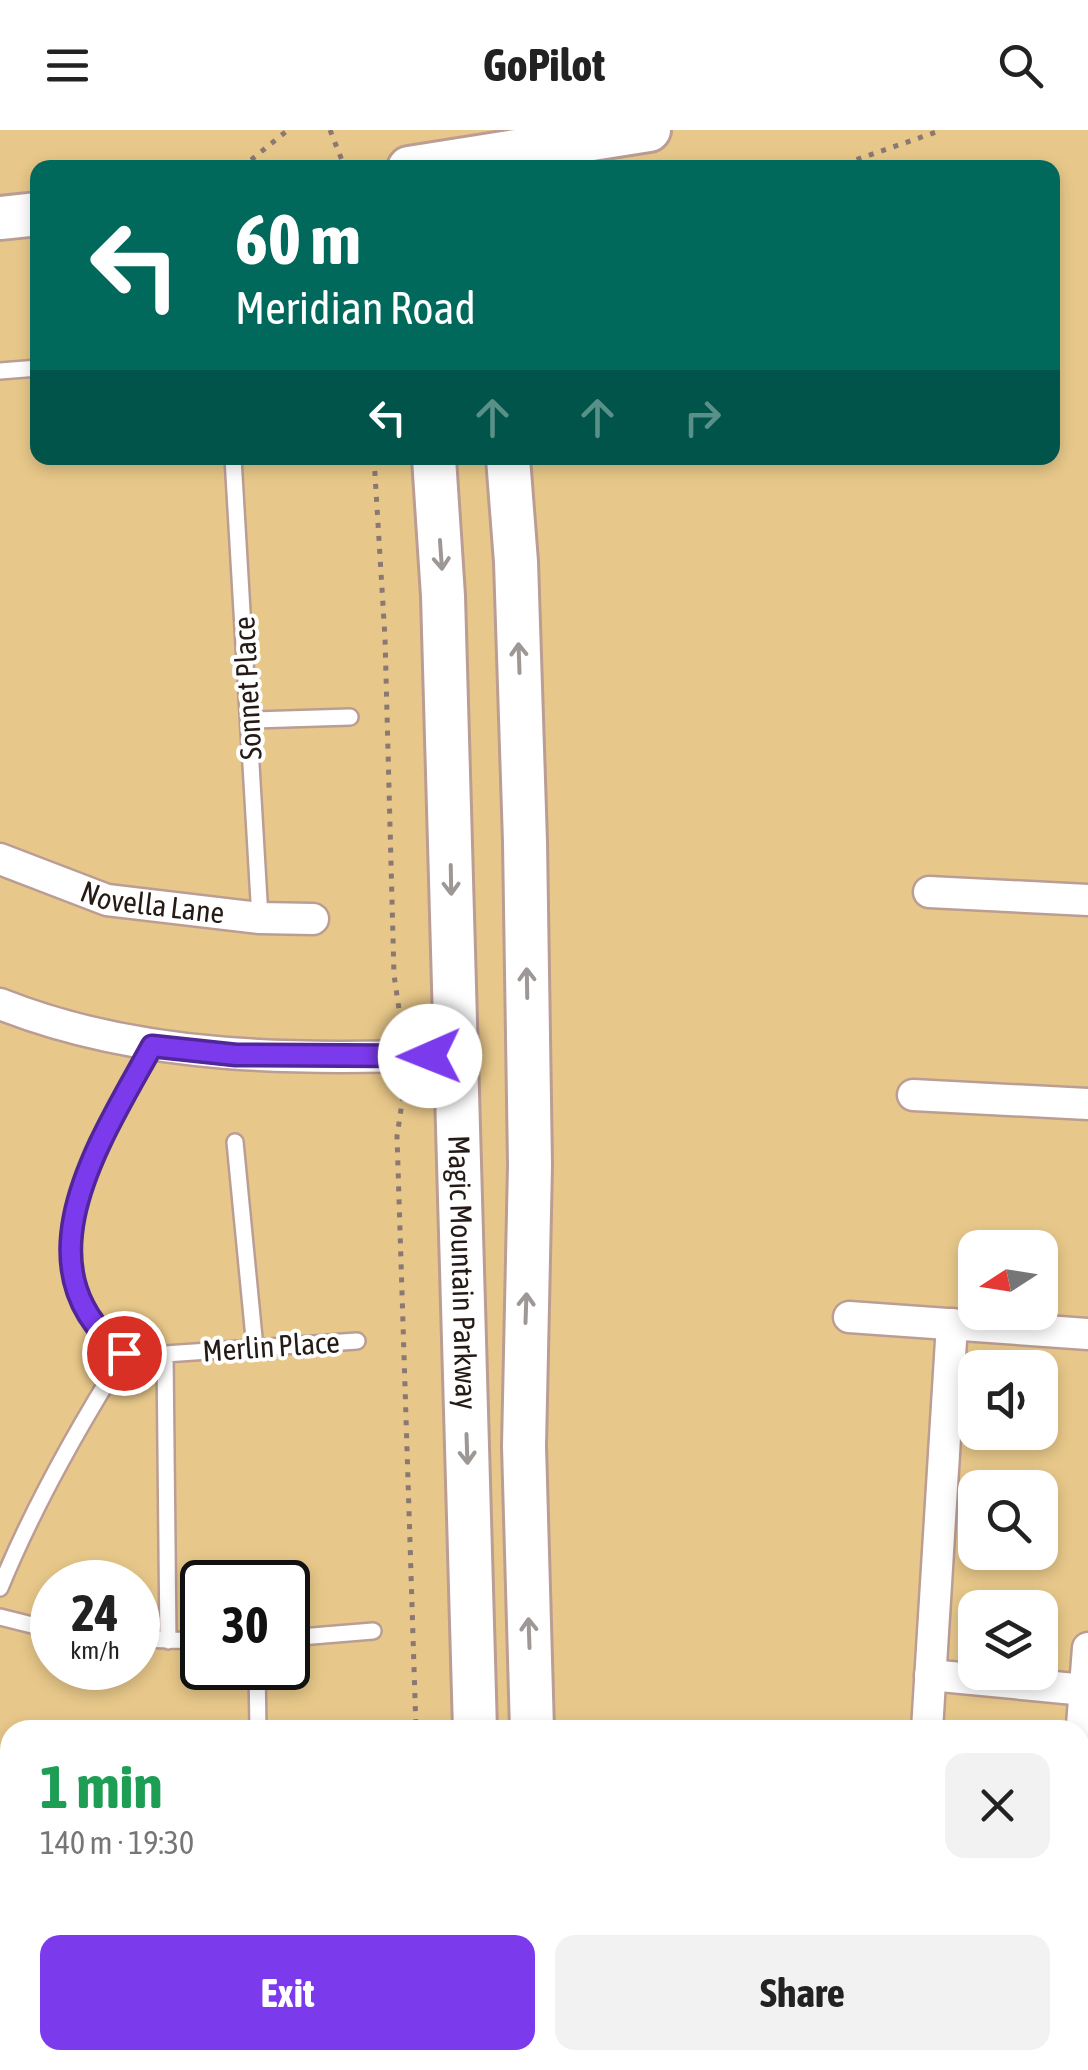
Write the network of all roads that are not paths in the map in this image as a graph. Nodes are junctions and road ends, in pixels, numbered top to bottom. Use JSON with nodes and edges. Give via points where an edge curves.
{"nodes":[{"id":1,"x":400,"y":130,"type":"edge"},
{"id":2,"x":649,"y":130,"type":"edge"},
{"id":3,"x":478,"y":152,"type":"edge"},
{"id":4,"x":406,"y":160,"type":"edge"},
{"id":5,"x":443,"y":160,"type":"edge"},
{"id":6,"x":30,"y":215,"type":"edge"},
{"id":7,"x":0,"y":218,"type":"edge"},
{"id":8,"x":30,"y":369,"type":"edge"},
{"id":9,"x":0,"y":371,"type":"edge"},
{"id":10,"x":233,"y":465,"type":"edge"},
{"id":11,"x":435,"y":465,"type":"edge"},
{"id":12,"x":509,"y":465,"type":"edge"},
{"id":13,"x":350,"y":717,"type":"dead end"},
{"id":14,"x":250,"y":720,"type":"junction"},
{"id":15,"x":0,"y":859,"type":"edge"},
{"id":16,"x":928,"y":892,"type":"dead end"},
{"id":17,"x":1088,"y":900,"type":"edge"},
{"id":18,"x":260,"y":918,"type":"junction"},
{"id":19,"x":312,"y":920,"type":"dead end"},
{"id":20,"x":0,"y":1004,"type":"edge"},
{"id":21,"x":152,"y":1046,"type":"junction"},
{"id":22,"x":455,"y":1056,"type":"junction"},
{"id":23,"x":914,"y":1094,"type":"dead end"},
{"id":24,"x":1088,"y":1104,"type":"edge"},
{"id":25,"x":235,"y":1142,"type":"dead end"},
{"id":26,"x":849,"y":1317,"type":"dead end"},
{"id":27,"x":952,"y":1324,"type":"junction"},
{"id":28,"x":1088,"y":1334,"type":"edge"},
{"id":29,"x":357,"y":1340,"type":"dead end"},
{"id":30,"x":255,"y":1348,"type":"junction"},
{"id":31,"x":124,"y":1353,"type":"junction"},
{"id":32,"x":166,"y":1354,"type":"junction"},
{"id":33,"x":0,"y":1588,"type":"edge"},
{"id":34,"x":0,"y":1617,"type":"edge"},
{"id":35,"x":30,"y":1624,"type":"edge"},
{"id":36,"x":373,"y":1631,"type":"dead end"},
{"id":37,"x":310,"y":1636,"type":"edge"},
{"id":38,"x":160,"y":1640,"type":"edge"},
{"id":39,"x":168,"y":1640,"type":"junction"},
{"id":40,"x":180,"y":1640,"type":"edge"},
{"id":41,"x":1088,"y":1648,"type":"edge"},
{"id":42,"x":930,"y":1675,"type":"junction"},
{"id":43,"x":257,"y":1690,"type":"edge"},
{"id":44,"x":1085,"y":1690,"type":"junction"},
{"id":45,"x":258,"y":1720,"type":"edge"},
{"id":46,"x":475,"y":1720,"type":"edge"},
{"id":47,"x":532,"y":1720,"type":"edge"},
{"id":48,"x":928,"y":1720,"type":"edge"},
{"id":49,"x":1083,"y":1720,"type":"edge"}],
"edges":[{"from":1,"to":4,"type":"street"},
{"from":2,"to":3,"type":"street"},
{"from":3,"to":5,"type":"street"},
{"from":6,"to":7,"type":"street"},
{"from":8,"to":9,"type":"lane"},
{"from":10,"to":14,"type":"lane","name":"Sonnet Place"},
{"from":11,"to":22,"type":"street","name":"Magic Mountain Parkway","one_way":true},
{"from":47,"to":12,"type":"street","name":"Magic Mountain Parkway","one_way":true,"via":[[524,1446],[530,1164],[525,842]]},
{"from":13,"to":14,"type":"lane"},
{"from":14,"to":18,"type":"lane","name":"Sonnet Place"},
{"from":15,"to":18,"type":"street","name":"Novella Lane","via":[[106,900]]},
{"from":16,"to":17,"type":"street"},
{"from":18,"to":19,"type":"street","name":"Novella Lane"},
{"from":20,"to":21,"type":"street"},
{"from":21,"to":22,"type":"street","via":[[236,1055]]},
{"from":21,"to":31,"type":"lane","via":[[94,1150],[74,1206],[76,1288],[102,1336]]},
{"from":22,"to":46,"type":"street","name":"Magic Mountain Parkway","one_way":true},
{"from":23,"to":24,"type":"street"},
{"from":25,"to":30,"type":"lane"},
{"from":26,"to":27,"type":"street"},
{"from":27,"to":28,"type":"street"},
{"from":27,"to":42,"type":"street"},
{"from":29,"to":30,"type":"lane","name":"Merlin Place"},
{"from":30,"to":32,"type":"lane","name":"Merlin Place"},
{"from":31,"to":32,"type":"lane","name":"Merlin Place"},
{"from":31,"to":33,"type":"lane","via":[[56,1466]]},
{"from":32,"to":39,"type":"lane"},
{"from":34,"to":35,"type":"lane"},
{"from":36,"to":37,"type":"lane"},
{"from":38,"to":39,"type":"lane"},
{"from":39,"to":40,"type":"lane"},
{"from":41,"to":44,"type":"street"},
{"from":42,"to":44,"type":"street"},
{"from":42,"to":48,"type":"street"},
{"from":43,"to":45,"type":"lane"},
{"from":44,"to":49,"type":"street"}]}
